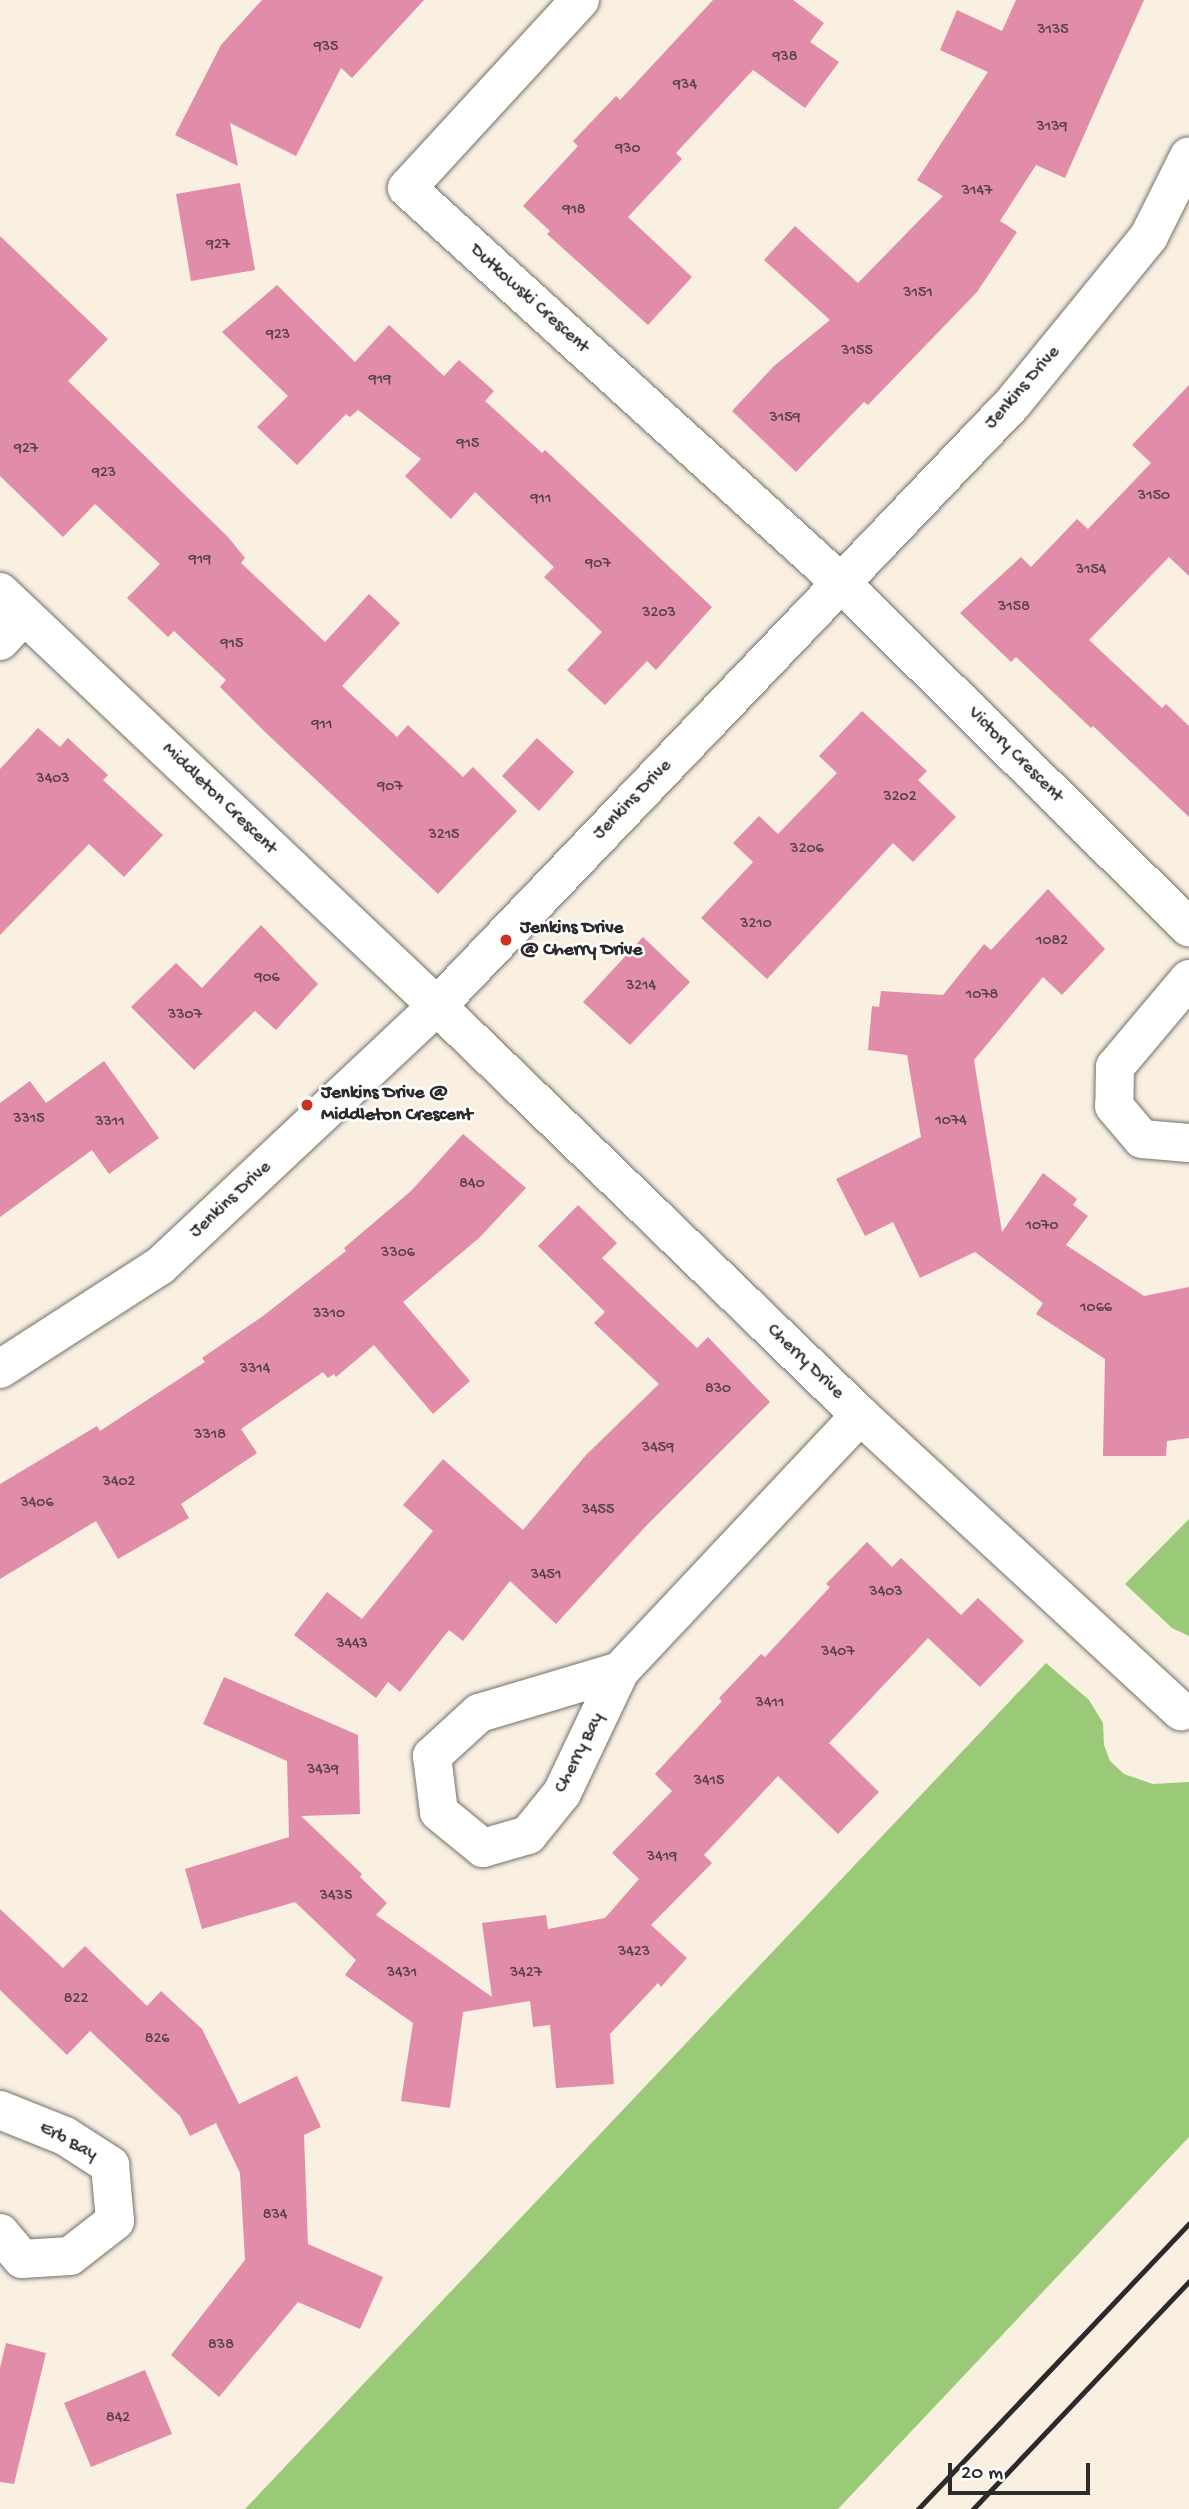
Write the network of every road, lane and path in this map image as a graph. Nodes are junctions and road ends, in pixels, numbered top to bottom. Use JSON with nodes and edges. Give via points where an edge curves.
{"nodes":[{"id":1,"x":580,"y":0,"type":"edge"},
{"id":2,"x":1189,"y":156,"type":"edge"},
{"id":3,"x":840,"y":582,"type":"junction"},
{"id":4,"x":8,"y":616,"type":"edge"},
{"id":5,"x":1189,"y":928,"type":"edge"},
{"id":6,"x":1189,"y":979,"type":"edge"},
{"id":7,"x":437,"y":1006,"type":"junction"},
{"id":8,"x":1189,"y":1143,"type":"edge"},
{"id":9,"x":0,"y":1368,"type":"edge"},
{"id":10,"x":860,"y":1415,"type":"junction"},
{"id":11,"x":621,"y":1671,"type":"junction"},
{"id":12,"x":1181,"y":1711,"type":"dead end"},
{"id":13,"x":0,"y":2110,"type":"edge"},
{"id":14,"x":0,"y":2233,"type":"edge"}],
"edges":[{"from":1,"to":3,"type":"street","name":"Dutkowski Crescent","via":[[407,188]]},
{"from":2,"to":3,"type":"street","name":"Jenkins Drive","via":[[1149,236],[1013,403]]},
{"from":3,"to":5,"type":"street","name":"Victory Crescent"},
{"from":3,"to":7,"type":"street","name":"Jenkins Drive"},
{"from":4,"to":7,"type":"street","name":"Middleton Crescent"},
{"from":6,"to":8,"type":"street","via":[[1115,1067],[1114,1106],[1142,1139]]},
{"from":7,"to":9,"type":"street","name":"Jenkins Drive","via":[[160,1266]]},
{"from":7,"to":10,"type":"street","name":"Cherry Drive"},
{"from":10,"to":11,"type":"street","name":"Cherry Bay"},
{"from":10,"to":12,"type":"street","name":"Cherry Drive"},
{"from":11,"to":11,"type":"street","name":"Cherry Bay","via":[[479,1713],[432,1756],[439,1812],[483,1848],[528,1835],[562,1793]]},
{"from":13,"to":14,"type":"street","name":"Erb Bay","via":[[65,2136],[110,2165],[115,2221],[70,2256],[22,2259]]}]}
